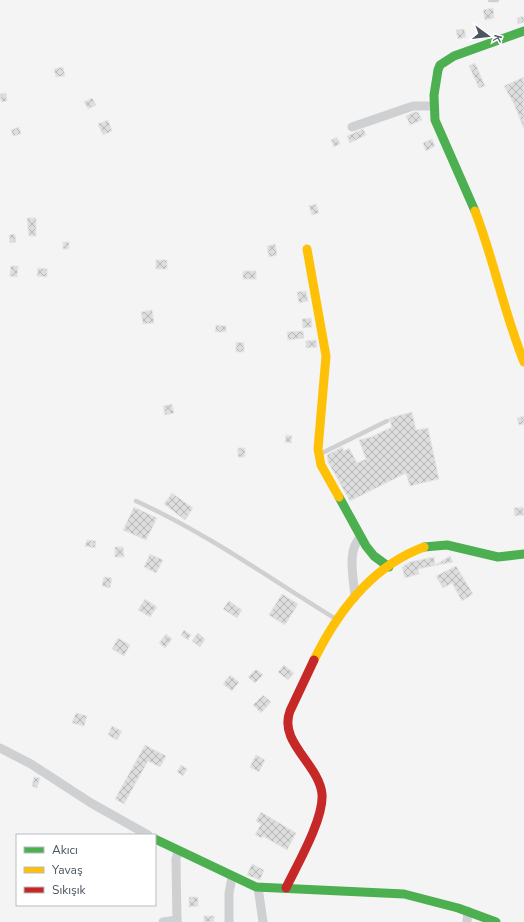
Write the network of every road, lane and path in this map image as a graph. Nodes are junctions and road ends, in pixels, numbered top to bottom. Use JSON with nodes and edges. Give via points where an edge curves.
{"nodes":[{"id":1,"x":490,"y":0,"type":"edge"},
{"id":2,"x":497,"y":0,"type":"edge"},
{"id":3,"x":524,"y":31,"type":"edge"},
{"id":4,"x":434,"y":106,"type":"junction"},
{"id":5,"x":352,"y":127,"type":"dead end"},
{"id":6,"x":307,"y":248,"type":"dead end"},
{"id":7,"x":524,"y":362,"type":"edge"},
{"id":8,"x":387,"y":421,"type":"dead end"},
{"id":9,"x":318,"y":455,"type":"junction"},
{"id":10,"x":136,"y":501,"type":"dead end"},
{"id":11,"x":361,"y":538,"type":"junction"},
{"id":12,"x":524,"y":554,"type":"edge"},
{"id":13,"x":388,"y":567,"type":"junction"},
{"id":14,"x":355,"y":597,"type":"junction"},
{"id":15,"x":336,"y":619,"type":"junction"},
{"id":16,"x":0,"y":748,"type":"edge"},
{"id":17,"x":146,"y":834,"type":"edge"},
{"id":18,"x":156,"y":839,"type":"edge"},
{"id":19,"x":178,"y":851,"type":"junction"},
{"id":20,"x":232,"y":878,"type":"junction"},
{"id":21,"x":258,"y":887,"type":"junction"},
{"id":22,"x":286,"y":888,"type":"junction"},
{"id":23,"x":468,"y":912,"type":"junction"},
{"id":24,"x":177,"y":921,"type":"edge"},
{"id":25,"x":163,"y":922,"type":"edge"},
{"id":26,"x":229,"y":922,"type":"edge"},
{"id":27,"x":263,"y":922,"type":"edge"},
{"id":28,"x":467,"y":922,"type":"edge"},
{"id":29,"x":496,"y":922,"type":"edge"}],
"edges":[{"from":1,"to":2,"type":"lane"},
{"from":3,"to":4,"type":"street","via":[[444,61],[437,75]]},
{"from":4,"to":5,"type":"street","via":[[414,106]]},
{"from":4,"to":7,"type":"street","via":[[437,125],[483,232],[502,301]]},
{"from":6,"to":9,"type":"street","via":[[326,356]]},
{"from":8,"to":9,"type":"lane"},
{"from":9,"to":11,"type":"street"},
{"from":10,"to":15,"type":"lane","via":[[210,538]]},
{"from":11,"to":13,"type":"street","via":[[374,556]]},
{"from":11,"to":14,"type":"street","via":[[356,542],[352,552]]},
{"from":12,"to":13,"type":"street","via":[[491,557],[434,545],[415,550]]},
{"from":13,"to":14,"type":"street"},
{"from":14,"to":15,"type":"street"},
{"from":15,"to":22,"type":"street","via":[[286,724],[290,737],[315,772],[322,794],[319,813]]},
{"from":16,"to":17,"type":"street","via":[[35,766],[91,803]]},
{"from":18,"to":19,"type":"street"},
{"from":19,"to":20,"type":"street"},
{"from":19,"to":24,"type":"street"},
{"from":20,"to":21,"type":"street"},
{"from":20,"to":26,"type":"street"},
{"from":21,"to":22,"type":"street"},
{"from":21,"to":27,"type":"street"},
{"from":22,"to":23,"type":"street","via":[[391,892]]},
{"from":23,"to":28,"type":"street"},
{"from":23,"to":29,"type":"street"},
{"from":24,"to":25,"type":"street"}]}
